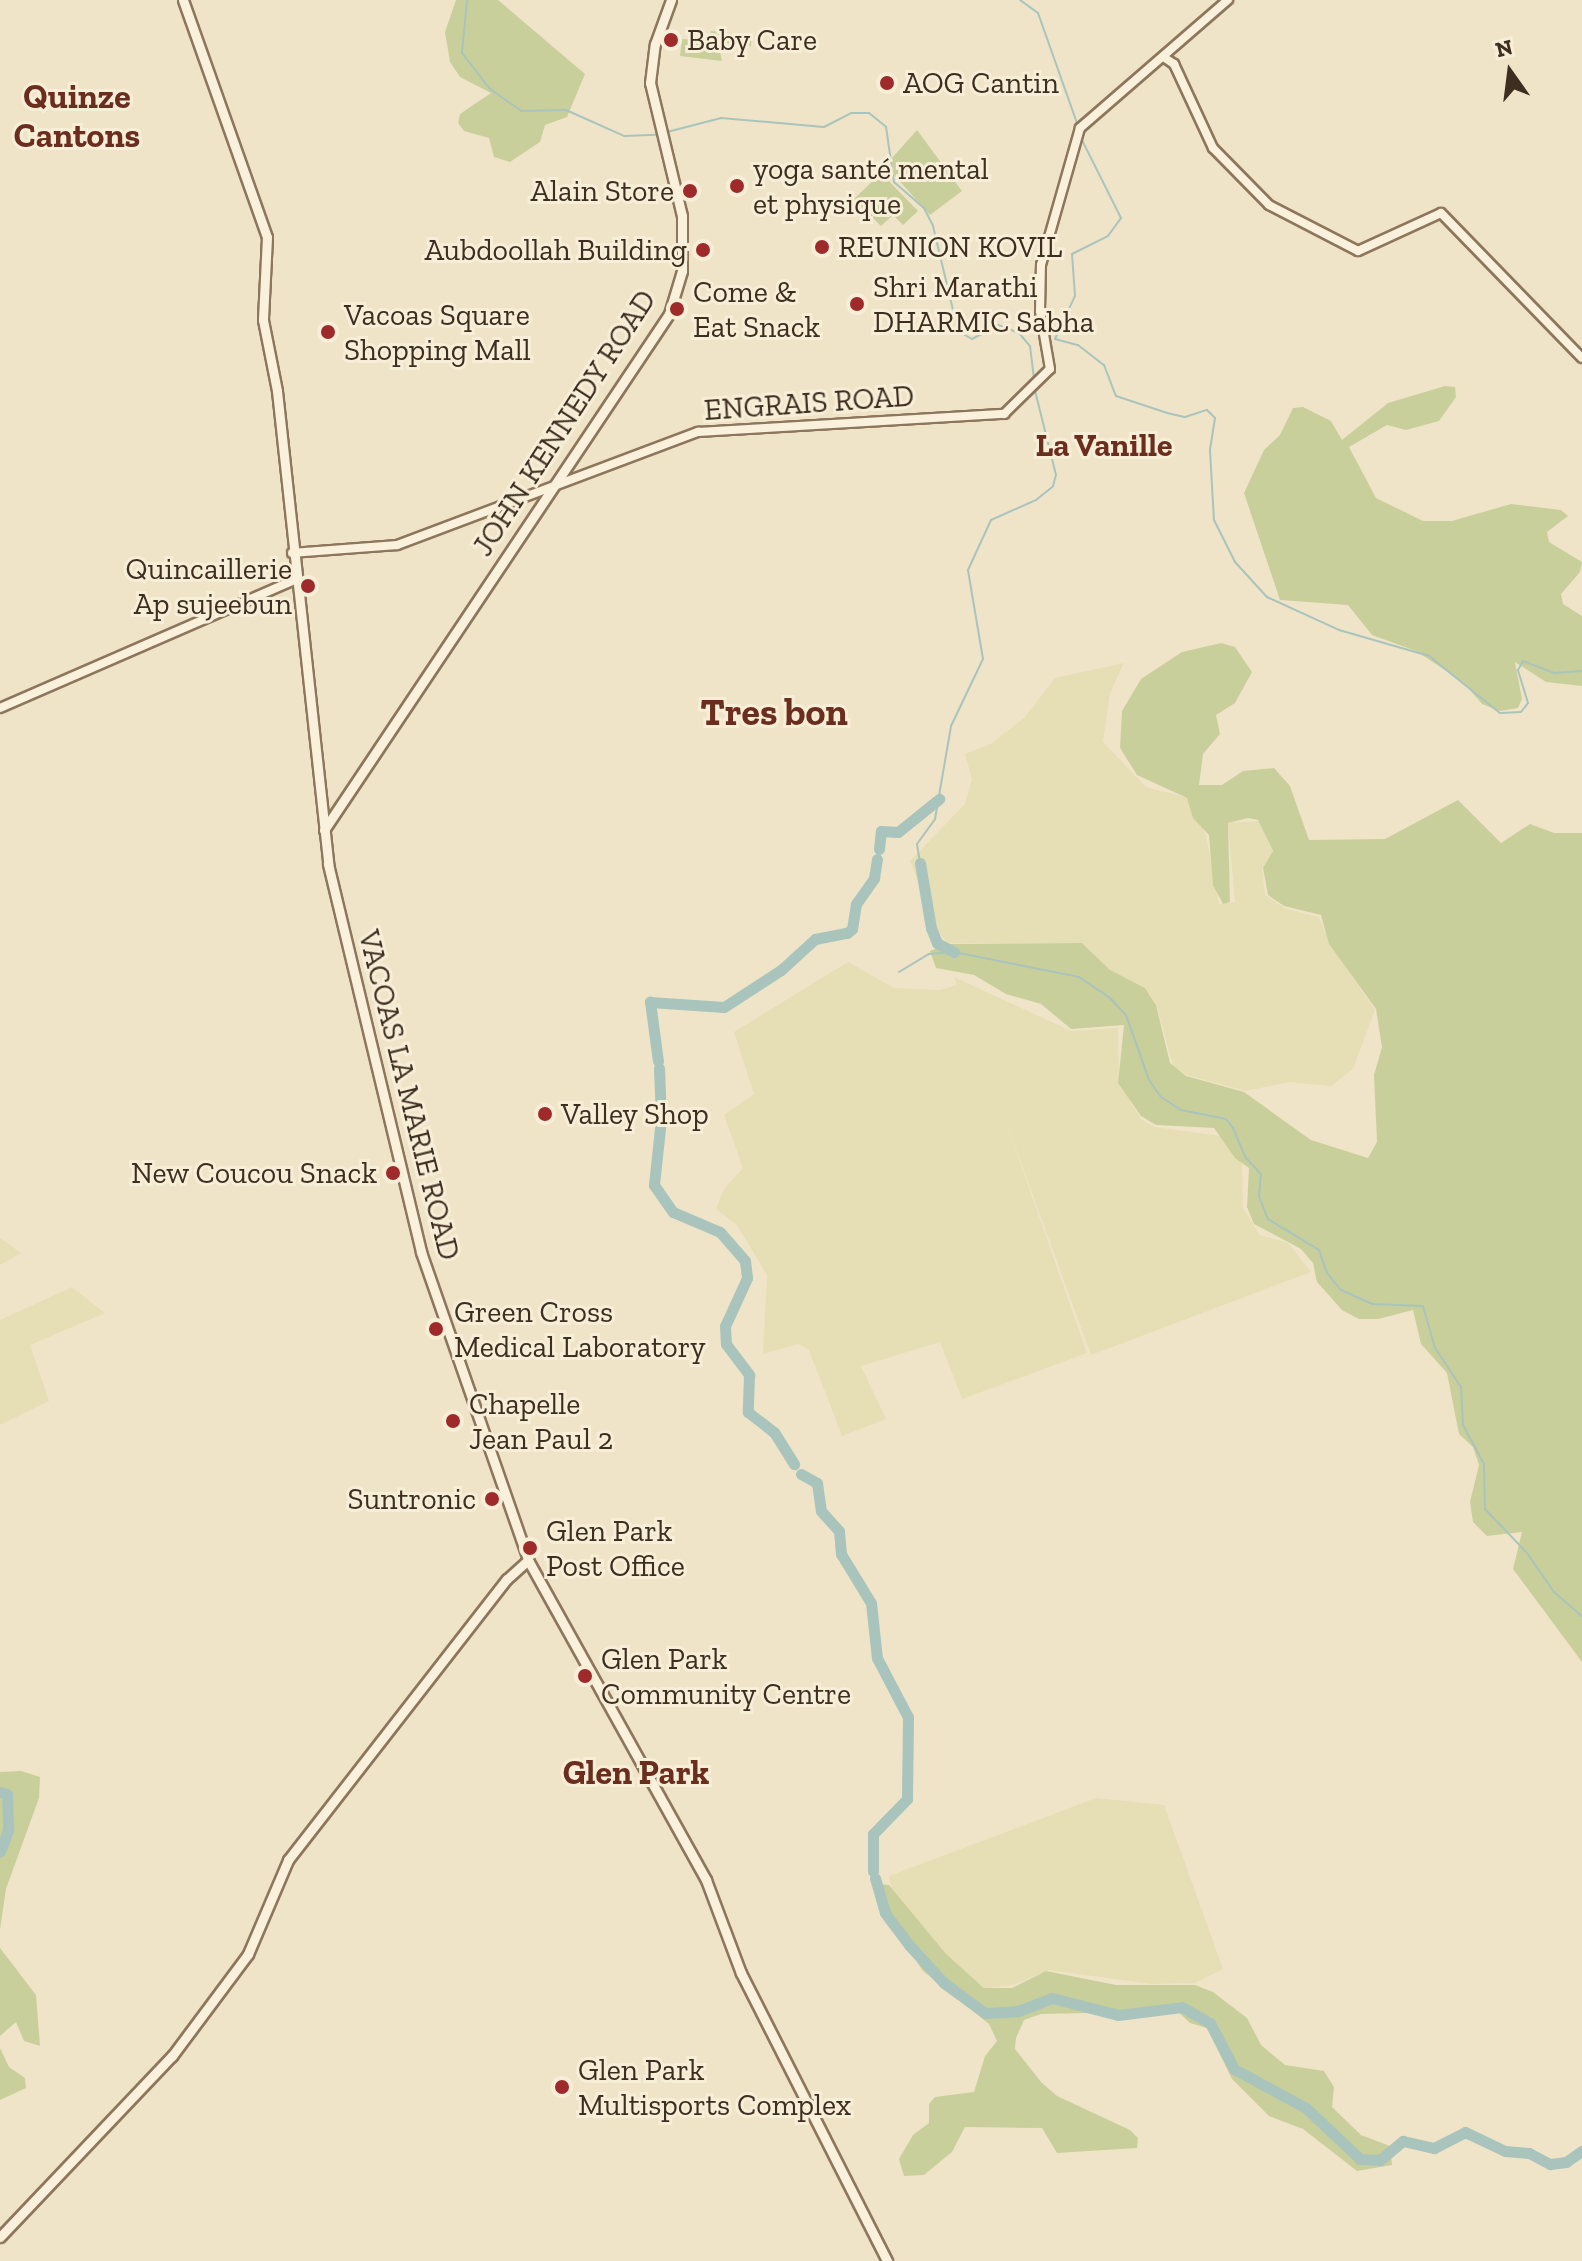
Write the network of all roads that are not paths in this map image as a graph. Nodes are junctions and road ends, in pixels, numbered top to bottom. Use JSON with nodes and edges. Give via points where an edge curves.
{"nodes":[{"id":1,"x":183,"y":0,"type":"edge"},
{"id":2,"x":671,"y":0,"type":"edge"},
{"id":3,"x":1228,"y":0,"type":"edge"},
{"id":4,"x":1189,"y":39,"type":"junction"},
{"id":5,"x":1168,"y":56,"type":"junction"},
{"id":6,"x":1179,"y":60,"type":"junction"},
{"id":7,"x":1180,"y":75,"type":"junction"},
{"id":8,"x":1582,"y":358,"type":"edge"},
{"id":9,"x":553,"y":488,"type":"junction"},
{"id":10,"x":292,"y":553,"type":"junction"},
{"id":11,"x":295,"y":580,"type":"junction"},
{"id":12,"x":0,"y":708,"type":"edge"},
{"id":13,"x":324,"y":830,"type":"junction"},
{"id":14,"x":528,"y":1560,"type":"junction"},
{"id":15,"x":0,"y":2237,"type":"edge"},
{"id":16,"x":887,"y":2261,"type":"edge"}],
"edges":[{"from":1,"to":10,"type":"main road","name":"VACOAS LA MARIE ROAD","via":[[267,237],[263,320],[277,391]]},
{"from":2,"to":9,"type":"main road","name":"JOHN KENNEDY ROAD","via":[[651,64],[650,96],[682,216],[677,292],[649,346]]},
{"from":3,"to":4,"type":"street"},
{"from":4,"to":5,"type":"street"},
{"from":4,"to":6,"type":"street"},
{"from":5,"to":6,"type":"street"},
{"from":5,"to":7,"type":"street"},
{"from":5,"to":9,"type":"street","name":"ENGRAIS ROAD","via":[[1092,113],[1075,136],[1041,265],[1040,311],[1051,361],[1042,380],[1004,414],[698,432]]},
{"from":6,"to":7,"type":"street"},
{"from":7,"to":8,"type":"street","via":[[1219,155],[1263,200],[1358,251],[1441,213]]},
{"from":9,"to":10,"type":"street","name":"ENGRAIS ROAD","via":[[397,545]]},
{"from":9,"to":13,"type":"main road","name":"JOHN KENNEDY ROAD"},
{"from":10,"to":11,"type":"main road","name":"VACOAS LA MARIE ROAD"},
{"from":11,"to":12,"type":"street"},
{"from":11,"to":13,"type":"main road","name":"VACOAS LA MARIE ROAD"},
{"from":13,"to":14,"type":"main road","name":"VACOAS LA MARIE ROAD","via":[[416,1237]]},
{"from":14,"to":15,"type":"main road","via":[[507,1579],[288,1860],[248,1954],[172,2056]]},
{"from":14,"to":16,"type":"main road","name":"VACOAS LA MARIE ROAD","via":[[706,1880],[741,1973]]}]}
